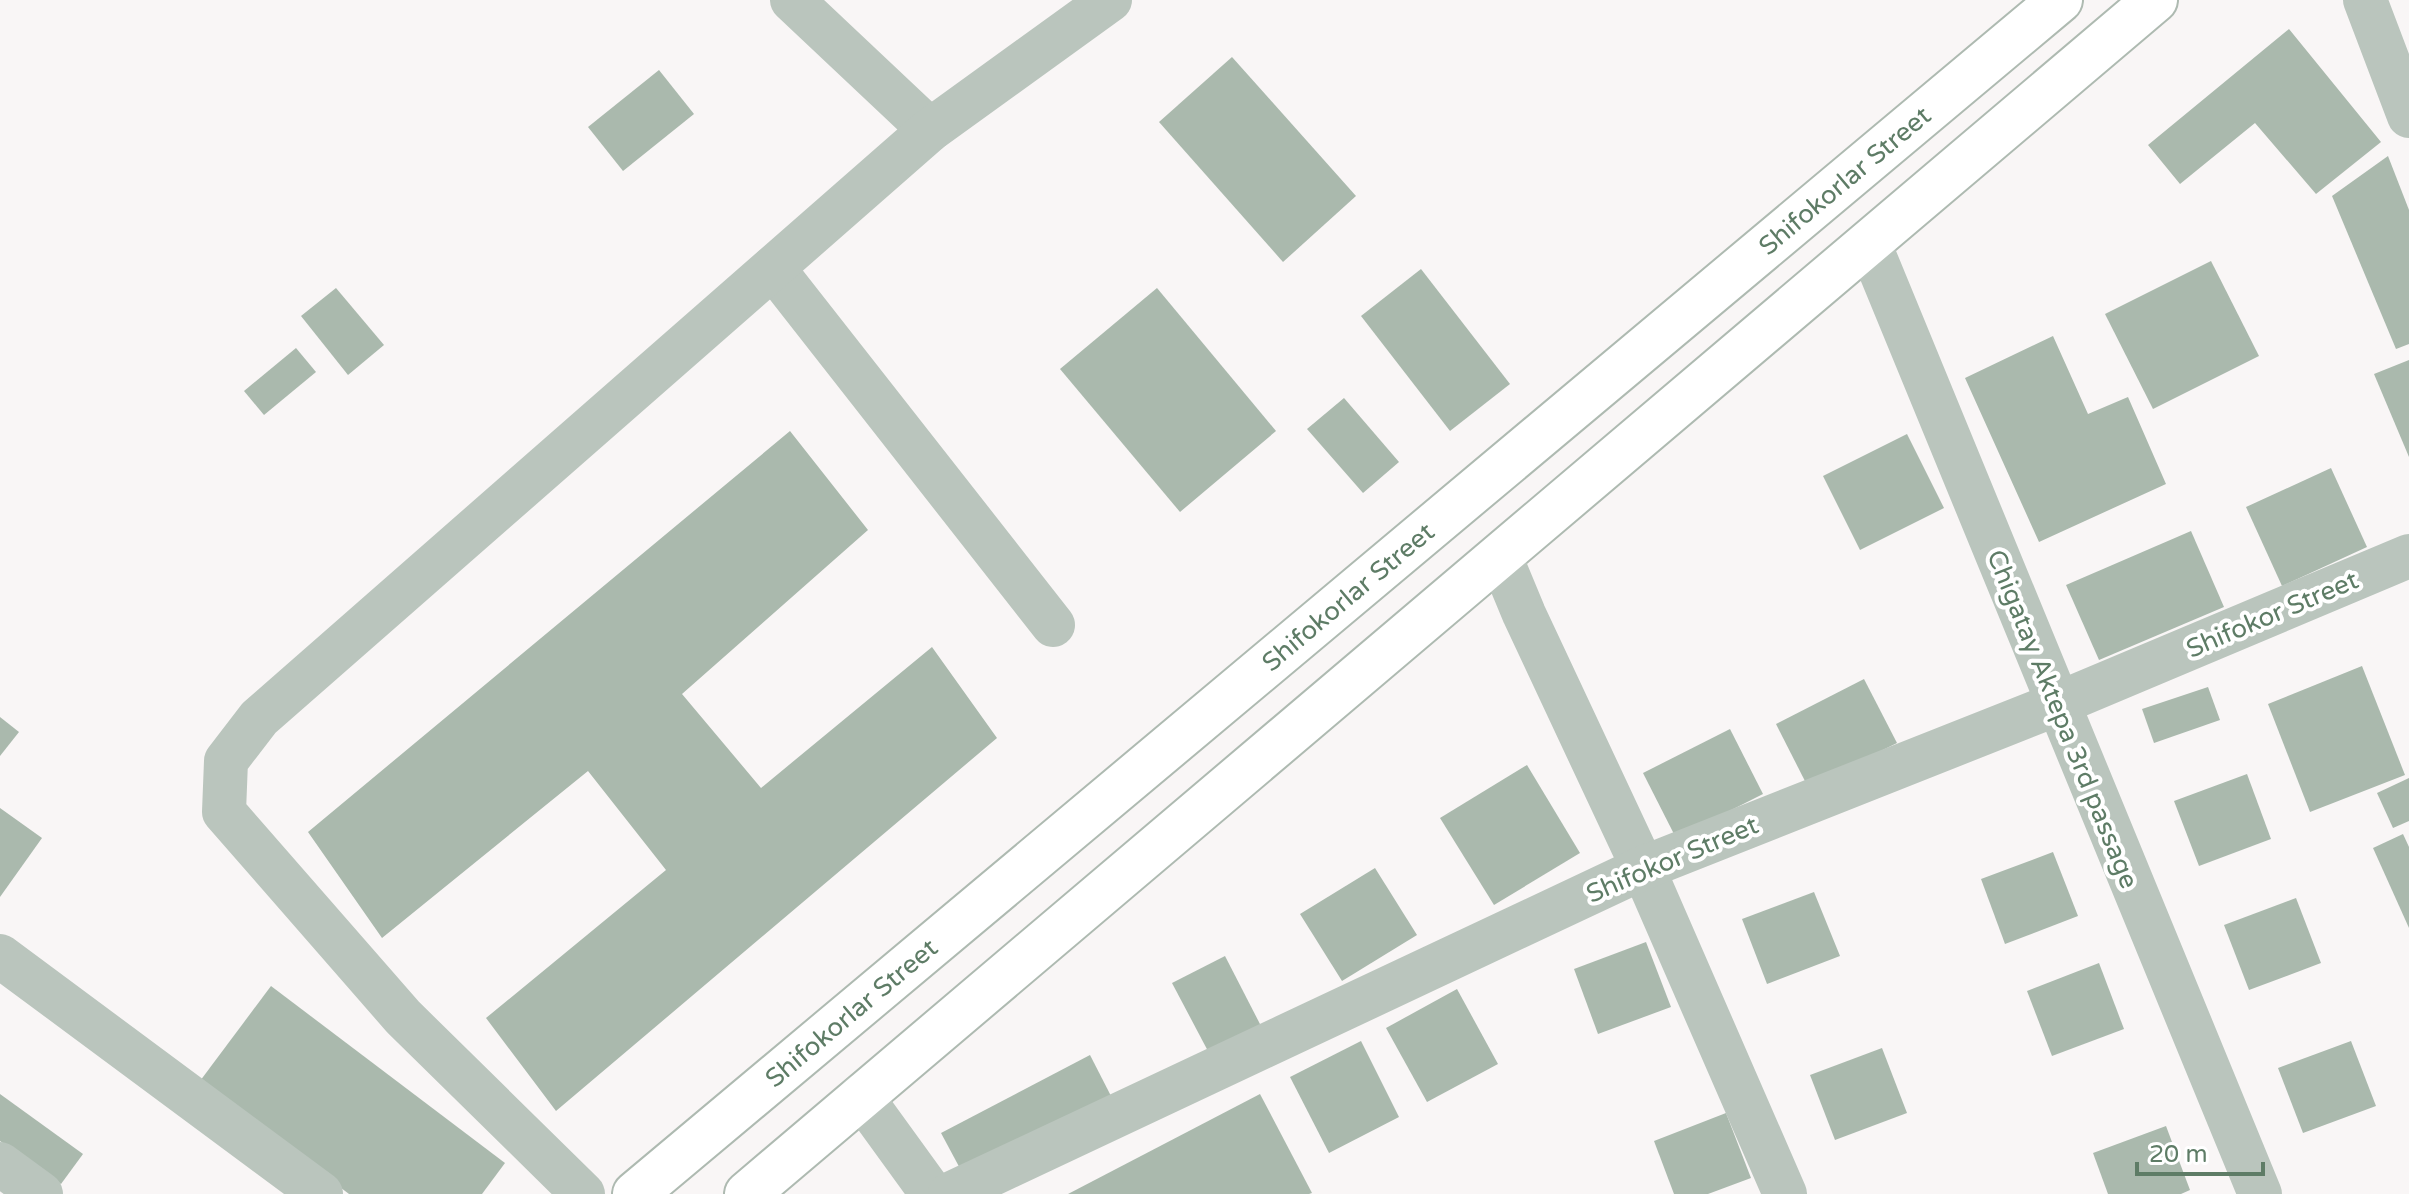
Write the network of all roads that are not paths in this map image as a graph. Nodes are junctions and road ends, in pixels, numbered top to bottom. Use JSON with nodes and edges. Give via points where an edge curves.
{"nodes":[{"id":1,"x":792,"y":0,"type":"edge"},
{"id":2,"x":1110,"y":0,"type":"edge"},
{"id":3,"x":2060,"y":0,"type":"edge"},
{"id":4,"x":2155,"y":0,"type":"edge"},
{"id":5,"x":2365,"y":0,"type":"edge"},
{"id":6,"x":2409,"y":116,"type":"edge"},
{"id":7,"x":930,"y":130,"type":"junction"},
{"id":8,"x":1869,"y":243,"type":"junction"},
{"id":9,"x":773,"y":268,"type":"junction"},
{"id":10,"x":1500,"y":556,"type":"junction"},
{"id":11,"x":2409,"y":556,"type":"edge"},
{"id":12,"x":1053,"y":625,"type":"dead end"},
{"id":13,"x":2057,"y":704,"type":"junction"},
{"id":14,"x":1643,"y":868,"type":"junction"},
{"id":15,"x":0,"y":956,"type":"edge"},
{"id":16,"x":861,"y":1096,"type":"junction"},
{"id":17,"x":0,"y":1164,"type":"edge"},
{"id":18,"x":41,"y":1194,"type":"edge"},
{"id":19,"x":321,"y":1194,"type":"edge"},
{"id":20,"x":583,"y":1194,"type":"edge"},
{"id":21,"x":635,"y":1194,"type":"edge"},
{"id":22,"x":747,"y":1194,"type":"edge"},
{"id":23,"x":932,"y":1194,"type":"edge"},
{"id":24,"x":950,"y":1194,"type":"edge"},
{"id":25,"x":1785,"y":1194,"type":"edge"},
{"id":26,"x":2260,"y":1194,"type":"edge"}],
"edges":[{"from":1,"to":7,"type":"street"},
{"from":2,"to":7,"type":"street"},
{"from":3,"to":21,"type":"main road","name":"Shifokorlar Street"},
{"from":4,"to":8,"type":"main road"},
{"from":5,"to":6,"type":"street"},
{"from":7,"to":9,"type":"street"},
{"from":8,"to":10,"type":"main road"},
{"from":8,"to":13,"type":"street","name":"Chigatay Aktepa 3rd passage"},
{"from":9,"to":12,"type":"street"},
{"from":9,"to":20,"type":"street","via":[[259,718],[226,761],[224,812],[403,1017]]},
{"from":10,"to":14,"type":"street"},
{"from":10,"to":16,"type":"main road"},
{"from":11,"to":13,"type":"street","name":"Shifokor Street"},
{"from":13,"to":14,"type":"street","name":"Shifokor Street"},
{"from":13,"to":26,"type":"street","name":"Chigatay Aktepa 3rd passage"},
{"from":14,"to":24,"type":"street","name":"Shifokor Street"},
{"from":14,"to":25,"type":"street"},
{"from":15,"to":19,"type":"street"},
{"from":16,"to":22,"type":"main road"},
{"from":16,"to":23,"type":"street"},
{"from":17,"to":18,"type":"street"}]}
